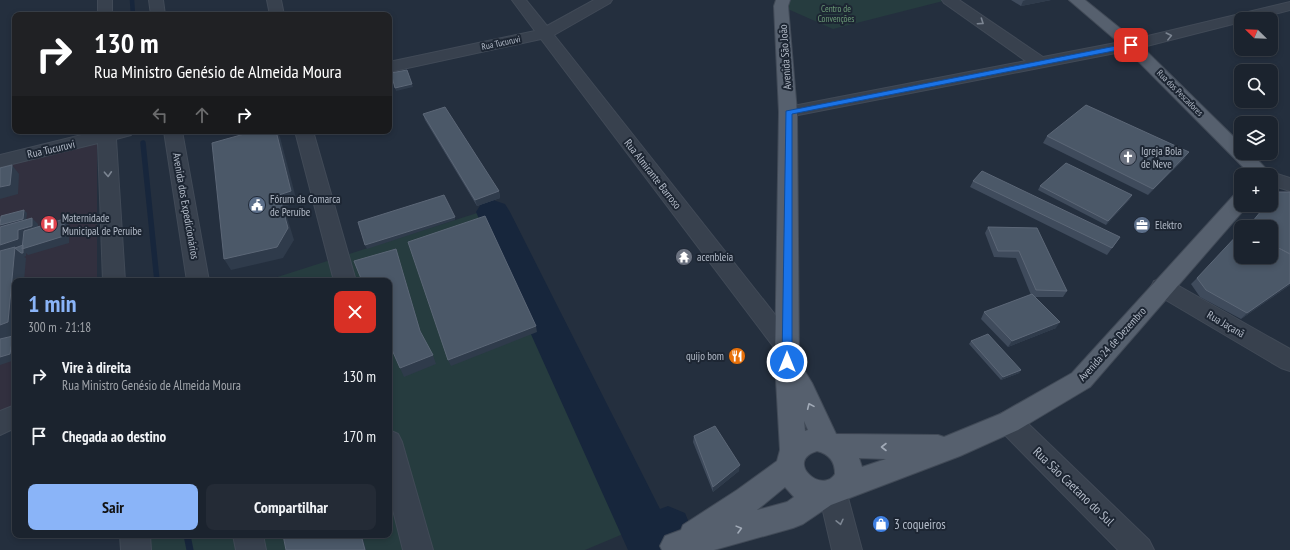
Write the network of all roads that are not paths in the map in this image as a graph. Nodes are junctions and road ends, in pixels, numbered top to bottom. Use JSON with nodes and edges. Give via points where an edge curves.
{"nodes":[{"id":1,"x":105,"y":0,"type":"edge"},
{"id":2,"x":156,"y":0,"type":"edge"},
{"id":3,"x":274,"y":0,"type":"edge"},
{"id":4,"x":519,"y":0,"type":"edge"},
{"id":5,"x":605,"y":0,"type":"edge"},
{"id":6,"x":783,"y":0,"type":"edge"},
{"id":7,"x":949,"y":0,"type":"edge"},
{"id":8,"x":1076,"y":0,"type":"edge"},
{"id":9,"x":1290,"y":6,"type":"edge"},
{"id":10,"x":105,"y":12,"type":"edge"},
{"id":11,"x":158,"y":12,"type":"edge"},
{"id":12,"x":276,"y":12,"type":"edge"},
{"id":13,"x":544,"y":34,"type":"junction"},
{"id":14,"x":1131,"y":45,"type":"junction"},
{"id":15,"x":1039,"y":62,"type":"junction"},
{"id":16,"x":392,"y":66,"type":"edge"},
{"id":17,"x":788,"y":112,"type":"junction"},
{"id":18,"x":105,"y":134,"type":"edge"},
{"id":19,"x":113,"y":134,"type":"edge"},
{"id":20,"x":174,"y":134,"type":"edge"},
{"id":21,"x":305,"y":134,"type":"edge"},
{"id":22,"x":0,"y":161,"type":"edge"},
{"id":23,"x":1255,"y":168,"type":"edge"},
{"id":24,"x":1278,"y":181,"type":"edge"},
{"id":25,"x":1290,"y":185,"type":"edge"},
{"id":26,"x":1234,"y":208,"type":"edge"},
{"id":27,"x":114,"y":278,"type":"edge"},
{"id":28,"x":198,"y":278,"type":"edge"},
{"id":29,"x":344,"y":278,"type":"edge"},
{"id":30,"x":1162,"y":288,"type":"junction"},
{"id":31,"x":787,"y":355,"type":"junction"},
{"id":32,"x":1290,"y":361,"type":"edge"},
{"id":33,"x":12,"y":417,"type":"edge"},
{"id":34,"x":1009,"y":422,"type":"junction"},
{"id":35,"x":0,"y":423,"type":"edge"},
{"id":36,"x":831,"y":444,"type":"junction"},
{"id":37,"x":951,"y":447,"type":"junction"},
{"id":38,"x":392,"y":453,"type":"edge"},
{"id":39,"x":792,"y":458,"type":"junction"},
{"id":40,"x":833,"y":492,"type":"junction"},
{"id":41,"x":135,"y":538,"type":"edge"},
{"id":42,"x":249,"y":538,"type":"edge"},
{"id":43,"x":671,"y":548,"type":"edge"},
{"id":44,"x":136,"y":550,"type":"edge"},
{"id":45,"x":251,"y":550,"type":"edge"},
{"id":46,"x":418,"y":550,"type":"edge"},
{"id":47,"x":847,"y":550,"type":"edge"},
{"id":48,"x":1139,"y":550,"type":"edge"}],
"edges":[{"from":1,"to":10,"type":"street"},
{"from":2,"to":11,"type":"street"},
{"from":3,"to":12,"type":"street"},
{"from":4,"to":13,"type":"street","name":"Rua Almirante Barroso"},
{"from":5,"to":13,"type":"street","name":"Rua Tucuruvi"},
{"from":6,"to":17,"type":"main road","name":"Avenida São João","via":[[781,6]]},
{"from":7,"to":15,"type":"street","one_way":true},
{"from":8,"to":14,"type":"main road","name":"Rua dos Pescadores"},
{"from":14,"to":9,"type":"street","one_way":true},
{"from":13,"to":16,"type":"street","name":"Rua Tucuruvi"},
{"from":13,"to":31,"type":"street","name":"Rua Almirante Barroso"},
{"from":14,"to":15,"type":"street"},
{"from":14,"to":23,"type":"main road","name":"Rua dos Pescadores"},
{"from":15,"to":17,"type":"street"},
{"from":17,"to":31,"type":"main road","name":"Avenida São João"},
{"from":18,"to":22,"type":"street","name":"Rua Tucuruvi"},
{"from":19,"to":27,"type":"street","one_way":true},
{"from":20,"to":28,"type":"street","name":"Avenida dos Expedicionários"},
{"from":21,"to":29,"type":"street"},
{"from":24,"to":25,"type":"street"},
{"from":26,"to":30,"type":"main road","name":"Avenida 24 de Dezembro"},
{"from":30,"to":32,"type":"street","name":"Rua Jaçanã"},
{"from":30,"to":34,"type":"main road","name":"Avenida 24 de Dezembro","via":[[1080,380]]},
{"from":36,"to":31,"type":"main road","one_way":true},
{"from":31,"to":39,"type":"main road","name":"Avenida São João"},
{"from":33,"to":35,"type":"street"},
{"from":34,"to":37,"type":"main road","name":"Avenida 24 de Dezembro"},
{"from":34,"to":48,"type":"street","name":"Rua São Caetano do Sul"},
{"from":37,"to":36,"type":"main road","name":"Avenida 24 de Dezembro","one_way":true},
{"from":36,"to":39,"type":"main road","via":[[808,440],[800,444]]},
{"from":36,"to":40,"type":"main road","via":[[845,457],[850,470],[848,479]]},
{"from":37,"to":40,"type":"main road","name":"Avenida 24 de Dezembro"},
{"from":38,"to":46,"type":"street"},
{"from":39,"to":40,"type":"main road","via":[[792,475],[805,489],[814,493]]},
{"from":39,"to":43,"type":"main road","name":"Avenida 24 de Dezembro","via":[[747,500]]},
{"from":43,"to":40,"type":"main road","name":"Avenida 24 de Dezembro","one_way":true,"via":[[794,514]]},
{"from":40,"to":47,"type":"street","one_way":true},
{"from":41,"to":44,"type":"street"},
{"from":42,"to":45,"type":"street"}]}
